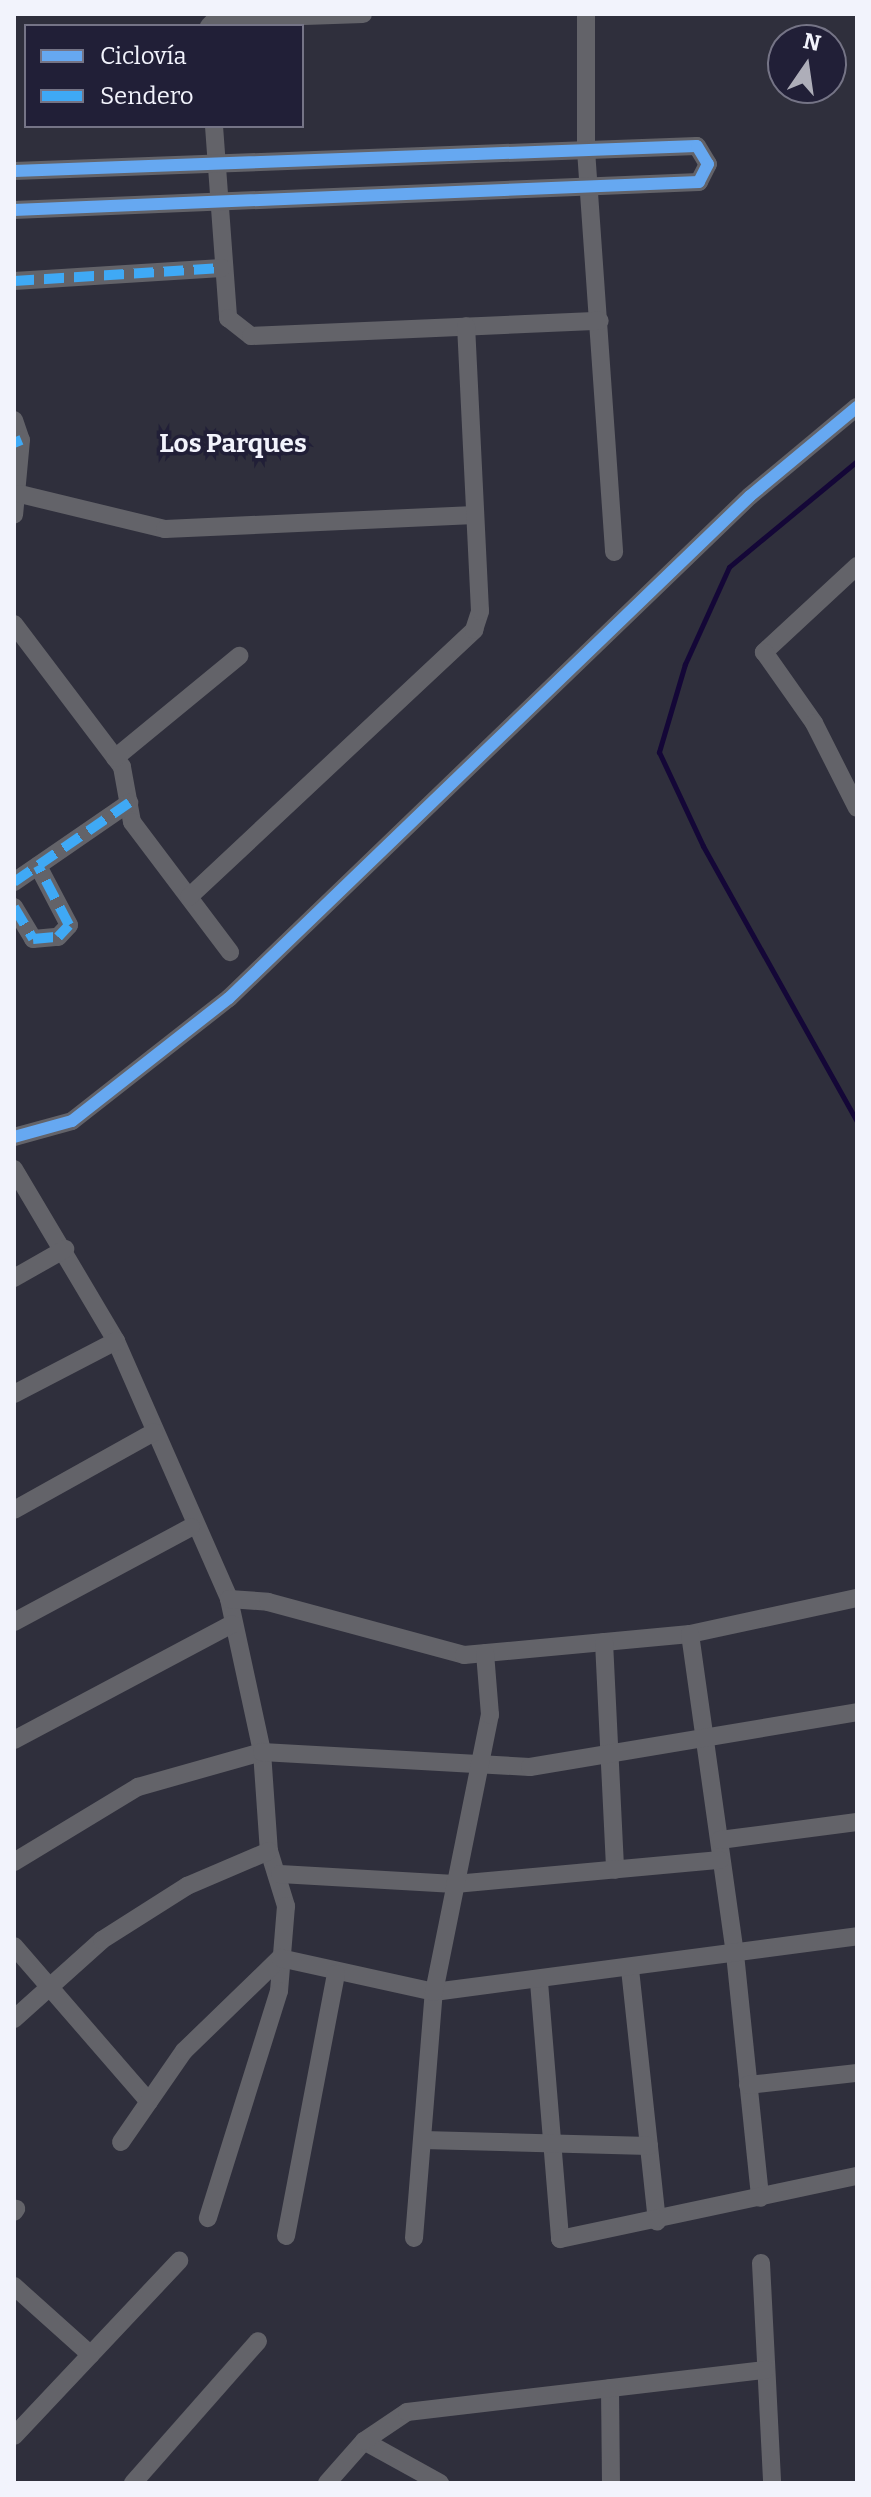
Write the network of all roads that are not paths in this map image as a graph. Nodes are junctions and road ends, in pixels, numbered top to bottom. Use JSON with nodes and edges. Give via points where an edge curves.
{"nodes":[{"id":1,"x":363,"y":14,"type":"edge"},
{"id":2,"x":586,"y":14,"type":"edge"},
{"id":3,"x":331,"y":15,"type":"edge"},
{"id":4,"x":211,"y":24,"type":"edge"},
{"id":5,"x":214,"y":128,"type":"edge"},
{"id":6,"x":586,"y":150,"type":"junction"},
{"id":7,"x":217,"y":163,"type":"junction"},
{"id":8,"x":14,"y":171,"type":"edge"},
{"id":9,"x":589,"y":186,"type":"junction"},
{"id":10,"x":220,"y":202,"type":"junction"},
{"id":11,"x":14,"y":210,"type":"edge"},
{"id":12,"x":222,"y":268,"type":"junction"},
{"id":13,"x":14,"y":281,"type":"edge"},
{"id":14,"x":600,"y":321,"type":"junction"},
{"id":15,"x":466,"y":326,"type":"junction"},
{"id":16,"x":857,"y":407,"type":"edge"},
{"id":17,"x":14,"y":420,"type":"edge"},
{"id":18,"x":17,"y":441,"type":"edge"},
{"id":19,"x":20,"y":494,"type":"junction"},
{"id":20,"x":14,"y":515,"type":"edge"},
{"id":21,"x":475,"y":515,"type":"junction"},
{"id":22,"x":614,"y":552,"type":"dead end"},
{"id":23,"x":857,"y":566,"type":"edge"},
{"id":24,"x":14,"y":624,"type":"edge"},
{"id":25,"x":239,"y":656,"type":"dead end"},
{"id":26,"x":115,"y":758,"type":"junction"},
{"id":27,"x":129,"y":803,"type":"junction"},
{"id":28,"x":857,"y":808,"type":"edge"},
{"id":29,"x":38,"y":866,"type":"junction"},
{"id":30,"x":14,"y":882,"type":"edge"},
{"id":31,"x":189,"y":897,"type":"junction"},
{"id":32,"x":14,"y":907,"type":"edge"},
{"id":33,"x":230,"y":952,"type":"dead end"},
{"id":34,"x":14,"y":1137,"type":"edge"},
{"id":35,"x":14,"y":1169,"type":"edge"},
{"id":36,"x":65,"y":1249,"type":"junction"},
{"id":37,"x":14,"y":1278,"type":"edge"},
{"id":38,"x":116,"y":1341,"type":"junction"},
{"id":39,"x":14,"y":1394,"type":"edge"},
{"id":40,"x":154,"y":1432,"type":"junction"},
{"id":41,"x":14,"y":1510,"type":"edge"},
{"id":42,"x":191,"y":1527,"type":"junction"},
{"id":43,"x":857,"y":1598,"type":"edge"},
{"id":44,"x":229,"y":1599,"type":"junction"},
{"id":45,"x":14,"y":1622,"type":"edge"},
{"id":46,"x":232,"y":1624,"type":"junction"},
{"id":47,"x":690,"y":1634,"type":"junction"},
{"id":48,"x":604,"y":1642,"type":"junction"},
{"id":49,"x":485,"y":1653,"type":"junction"},
{"id":50,"x":857,"y":1712,"type":"edge"},
{"id":51,"x":706,"y":1734,"type":"junction"},
{"id":52,"x":14,"y":1740,"type":"edge"},
{"id":53,"x":613,"y":1749,"type":"junction"},
{"id":54,"x":262,"y":1752,"type":"junction"},
{"id":55,"x":482,"y":1767,"type":"junction"},
{"id":56,"x":857,"y":1822,"type":"edge"},
{"id":57,"x":720,"y":1840,"type":"junction"},
{"id":58,"x":269,"y":1851,"type":"junction"},
{"id":59,"x":720,"y":1860,"type":"junction"},
{"id":60,"x":14,"y":1862,"type":"edge"},
{"id":61,"x":615,"y":1870,"type":"junction"},
{"id":62,"x":280,"y":1874,"type":"junction"},
{"id":63,"x":455,"y":1884,"type":"junction"},
{"id":64,"x":857,"y":1936,"type":"edge"},
{"id":65,"x":14,"y":1946,"type":"edge"},
{"id":66,"x":735,"y":1954,"type":"junction"},
{"id":67,"x":280,"y":1958,"type":"junction"},
{"id":68,"x":630,"y":1969,"type":"junction"},
{"id":69,"x":336,"y":1974,"type":"junction"},
{"id":70,"x":539,"y":1982,"type":"junction"},
{"id":71,"x":45,"y":1990,"type":"junction"},
{"id":72,"x":434,"y":1992,"type":"junction"},
{"id":73,"x":14,"y":2019,"type":"edge"},
{"id":74,"x":857,"y":2073,"type":"edge"},
{"id":75,"x":748,"y":2085,"type":"junction"},
{"id":76,"x":149,"y":2102,"type":"junction"},
{"id":77,"x":423,"y":2140,"type":"junction"},
{"id":78,"x":121,"y":2142,"type":"dead end"},
{"id":79,"x":552,"y":2145,"type":"junction"},
{"id":80,"x":649,"y":2146,"type":"junction"},
{"id":81,"x":857,"y":2176,"type":"edge"},
{"id":82,"x":760,"y":2198,"type":"junction"},
{"id":83,"x":208,"y":2218,"type":"dead end"},
{"id":84,"x":657,"y":2222,"type":"junction"},
{"id":85,"x":286,"y":2236,"type":"dead end"},
{"id":86,"x":414,"y":2238,"type":"dead end"},
{"id":87,"x":179,"y":2261,"type":"dead end"},
{"id":88,"x":761,"y":2263,"type":"dead end"},
{"id":89,"x":14,"y":2286,"type":"edge"},
{"id":90,"x":258,"y":2341,"type":"dead end"},
{"id":91,"x":91,"y":2355,"type":"junction"},
{"id":92,"x":766,"y":2370,"type":"junction"},
{"id":93,"x":610,"y":2388,"type":"junction"},
{"id":94,"x":14,"y":2436,"type":"edge"},
{"id":95,"x":364,"y":2441,"type":"junction"},
{"id":96,"x":133,"y":2483,"type":"edge"},
{"id":97,"x":327,"y":2483,"type":"edge"},
{"id":98,"x":440,"y":2483,"type":"edge"},
{"id":99,"x":611,"y":2483,"type":"edge"},
{"id":100,"x":772,"y":2483,"type":"edge"}],
"edges":[{"from":1,"to":3,"type":"street"},
{"from":2,"to":6,"type":"street"},
{"from":3,"to":4,"type":"street","via":[[216,19]]},
{"from":5,"to":7,"type":"street"},
{"from":6,"to":7,"type":"street"},
{"from":6,"to":9,"type":"street"},
{"from":6,"to":9,"type":"street","via":[[697,146],[708,164],[699,182]]},
{"from":7,"to":8,"type":"street"},
{"from":7,"to":10,"type":"street"},
{"from":9,"to":10,"type":"street"},
{"from":9,"to":14,"type":"street"},
{"from":10,"to":11,"type":"street"},
{"from":10,"to":12,"type":"street"},
{"from":12,"to":13,"type":"street"},
{"from":12,"to":15,"type":"street","via":[[228,318],[251,336]]},
{"from":14,"to":15,"type":"street"},
{"from":14,"to":22,"type":"street"},
{"from":15,"to":21,"type":"street"},
{"from":16,"to":34,"type":"street","via":[[750,496],[229,998],[72,1121]]},
{"from":17,"to":18,"type":"street"},
{"from":18,"to":19,"type":"street"},
{"from":19,"to":20,"type":"street"},
{"from":19,"to":21,"type":"street","via":[[165,529]]},
{"from":21,"to":31,"type":"street","via":[[480,611],[474,630]]},
{"from":23,"to":28,"type":"street","via":[[764,652],[814,723]]},
{"from":24,"to":26,"type":"street"},
{"from":25,"to":26,"type":"street"},
{"from":26,"to":27,"type":"street"},
{"from":27,"to":29,"type":"street"},
{"from":27,"to":31,"type":"street","via":[[132,822]]},
{"from":29,"to":30,"type":"street"},
{"from":29,"to":32,"type":"street","via":[[70,913],[69,925],[58,937],[33,939]]},
{"from":31,"to":33,"type":"street"},
{"from":35,"to":36,"type":"street"},
{"from":36,"to":37,"type":"street"},
{"from":36,"to":38,"type":"street"},
{"from":38,"to":39,"type":"street"},
{"from":38,"to":40,"type":"street"},
{"from":40,"to":41,"type":"street"},
{"from":40,"to":42,"type":"street"},
{"from":42,"to":44,"type":"street"},
{"from":42,"to":45,"type":"street"},
{"from":43,"to":47,"type":"street"},
{"from":44,"to":46,"type":"street"},
{"from":44,"to":49,"type":"street","via":[[268,1602],[464,1655]]},
{"from":46,"to":52,"type":"street"},
{"from":46,"to":54,"type":"street"},
{"from":47,"to":48,"type":"street"},
{"from":47,"to":51,"type":"street"},
{"from":48,"to":49,"type":"street"},
{"from":48,"to":53,"type":"street"},
{"from":49,"to":55,"type":"street","via":[[490,1715]]},
{"from":50,"to":51,"type":"street"},
{"from":51,"to":53,"type":"street"},
{"from":51,"to":57,"type":"street"},
{"from":53,"to":55,"type":"street","via":[[530,1767]]},
{"from":53,"to":61,"type":"street"},
{"from":54,"to":55,"type":"street"},
{"from":54,"to":58,"type":"street"},
{"from":54,"to":60,"type":"street","via":[[138,1787]]},
{"from":55,"to":63,"type":"street"},
{"from":56,"to":57,"type":"street"},
{"from":57,"to":59,"type":"street"},
{"from":58,"to":62,"type":"street"},
{"from":58,"to":71,"type":"street","via":[[187,1886],[102,1940]]},
{"from":59,"to":61,"type":"street"},
{"from":59,"to":66,"type":"street"},
{"from":61,"to":63,"type":"street"},
{"from":62,"to":63,"type":"street"},
{"from":62,"to":67,"type":"street","via":[[286,1906]]},
{"from":63,"to":72,"type":"street"},
{"from":64,"to":66,"type":"street"},
{"from":65,"to":71,"type":"street"},
{"from":66,"to":68,"type":"street"},
{"from":66,"to":75,"type":"street"},
{"from":67,"to":69,"type":"street"},
{"from":67,"to":76,"type":"street","via":[[218,2013]]},
{"from":67,"to":83,"type":"street","via":[[279,1991]]},
{"from":68,"to":70,"type":"street"},
{"from":68,"to":80,"type":"street"},
{"from":69,"to":72,"type":"street"},
{"from":69,"to":85,"type":"street"},
{"from":70,"to":72,"type":"street"},
{"from":70,"to":79,"type":"street"},
{"from":71,"to":73,"type":"street"},
{"from":71,"to":76,"type":"street"},
{"from":72,"to":77,"type":"street"},
{"from":74,"to":75,"type":"street"},
{"from":75,"to":82,"type":"street"},
{"from":76,"to":78,"type":"street"},
{"from":77,"to":79,"type":"street"},
{"from":77,"to":86,"type":"street"},
{"from":79,"to":80,"type":"street"},
{"from":79,"to":84,"type":"street","via":[[560,2239]]},
{"from":80,"to":84,"type":"street"},
{"from":81,"to":82,"type":"street"},
{"from":82,"to":84,"type":"street"},
{"from":87,"to":91,"type":"street"},
{"from":88,"to":92,"type":"street"},
{"from":89,"to":91,"type":"street"},
{"from":90,"to":96,"type":"street"},
{"from":91,"to":94,"type":"street"},
{"from":92,"to":93,"type":"street"},
{"from":92,"to":100,"type":"street"},
{"from":93,"to":95,"type":"street","via":[[407,2412]]},
{"from":93,"to":99,"type":"street"},
{"from":95,"to":97,"type":"street"},
{"from":95,"to":98,"type":"street"}]}
